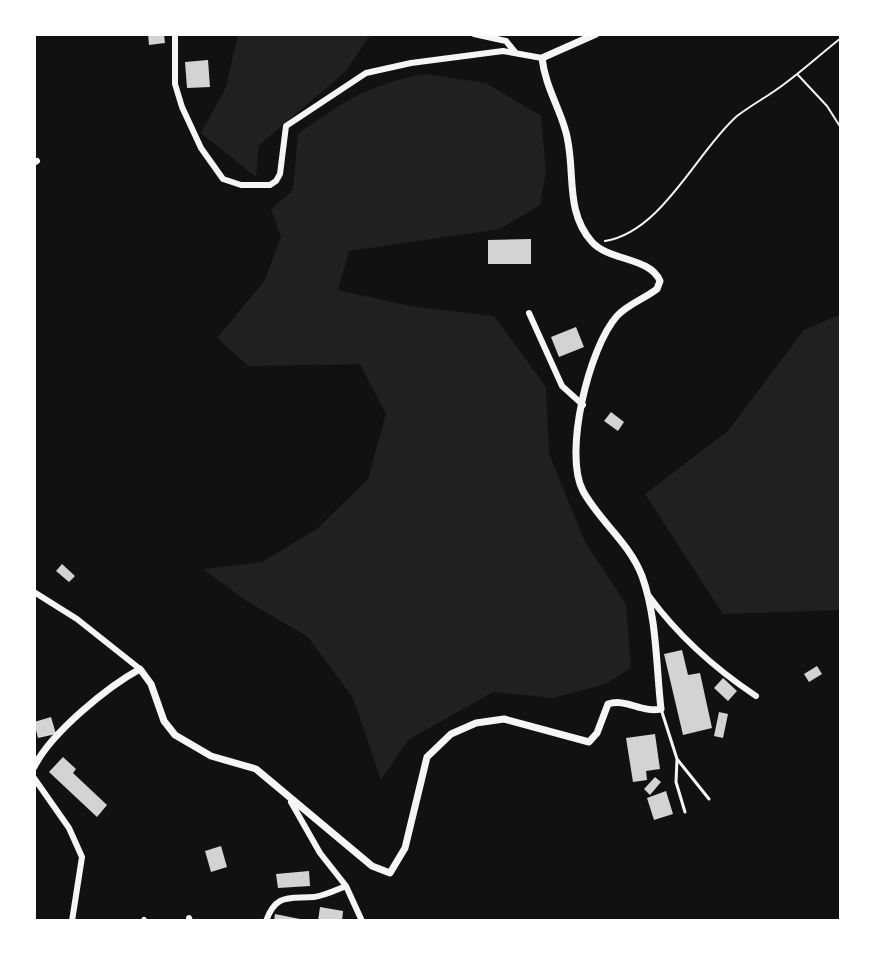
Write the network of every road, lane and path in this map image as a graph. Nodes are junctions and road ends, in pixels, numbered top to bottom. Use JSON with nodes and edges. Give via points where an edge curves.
{"nodes":[{"id":1,"x":175,"y":34,"type":"edge"},
{"id":2,"x":474,"y":34,"type":"edge"},
{"id":3,"x":596,"y":34,"type":"edge"},
{"id":4,"x":841,"y":38,"type":"edge"},
{"id":5,"x":515,"y":52,"type":"junction"},
{"id":6,"x":542,"y":58,"type":"junction"},
{"id":7,"x":797,"y":74,"type":"junction"},
{"id":8,"x":841,"y":128,"type":"edge"},
{"id":9,"x":592,"y":242,"type":"junction"},
{"id":10,"x":529,"y":313,"type":"dead end"},
{"id":11,"x":583,"y":405,"type":"junction"},
{"id":12,"x":34,"y":592,"type":"edge"},
{"id":13,"x":647,"y":593,"type":"junction"},
{"id":14,"x":140,"y":669,"type":"junction"},
{"id":15,"x":756,"y":696,"type":"dead end"},
{"id":16,"x":661,"y":709,"type":"junction"},
{"id":17,"x":677,"y":759,"type":"junction"},
{"id":18,"x":34,"y":767,"type":"edge"},
{"id":19,"x":34,"y":778,"type":"edge"},
{"id":20,"x":709,"y":799,"type":"dead end"},
{"id":21,"x":291,"y":802,"type":"junction"},
{"id":22,"x":685,"y":812,"type":"dead end"},
{"id":23,"x":346,"y":886,"type":"junction"},
{"id":24,"x":72,"y":921,"type":"edge"},
{"id":25,"x":266,"y":921,"type":"edge"},
{"id":26,"x":362,"y":921,"type":"edge"}],
"edges":[{"from":1,"to":5,"type":"street","via":[[175,84],[190,126],[223,179],[241,185],[276,181],[282,133],[289,121],[366,73]]},
{"from":2,"to":5,"type":"street","via":[[506,41]]},
{"from":3,"to":6,"type":"street"},
{"from":4,"to":7,"type":"path"},
{"from":5,"to":6,"type":"street"},
{"from":6,"to":9,"type":"street","via":[[568,141],[571,192]]},
{"from":7,"to":8,"type":"path"},
{"from":7,"to":9,"type":"path","via":[[718,134],[697,167],[638,226],[622,238]]},
{"from":9,"to":11,"type":"street","via":[[650,269],[660,281],[657,289],[609,326]]},
{"from":10,"to":11,"type":"street","via":[[562,386]]},
{"from":11,"to":13,"type":"street","via":[[576,459],[579,480],[629,549]]},
{"from":12,"to":14,"type":"street"},
{"from":13,"to":15,"type":"street","via":[[704,658]]},
{"from":13,"to":16,"type":"street"},
{"from":14,"to":18,"type":"street","via":[[101,697]]},
{"from":14,"to":21,"type":"street","via":[[175,735],[211,756],[246,763]]},
{"from":16,"to":17,"type":"lane"},
{"from":16,"to":21,"type":"street","via":[[608,704],[595,739],[589,742],[504,719],[451,734],[427,757],[405,848],[390,873],[372,866]]},
{"from":17,"to":20,"type":"lane"},
{"from":17,"to":22,"type":"lane","via":[[676,782]]},
{"from":19,"to":24,"type":"street","via":[[82,857]]},
{"from":21,"to":23,"type":"street"},
{"from":23,"to":25,"type":"street","via":[[316,897],[282,898]]},
{"from":23,"to":26,"type":"street"}]}
